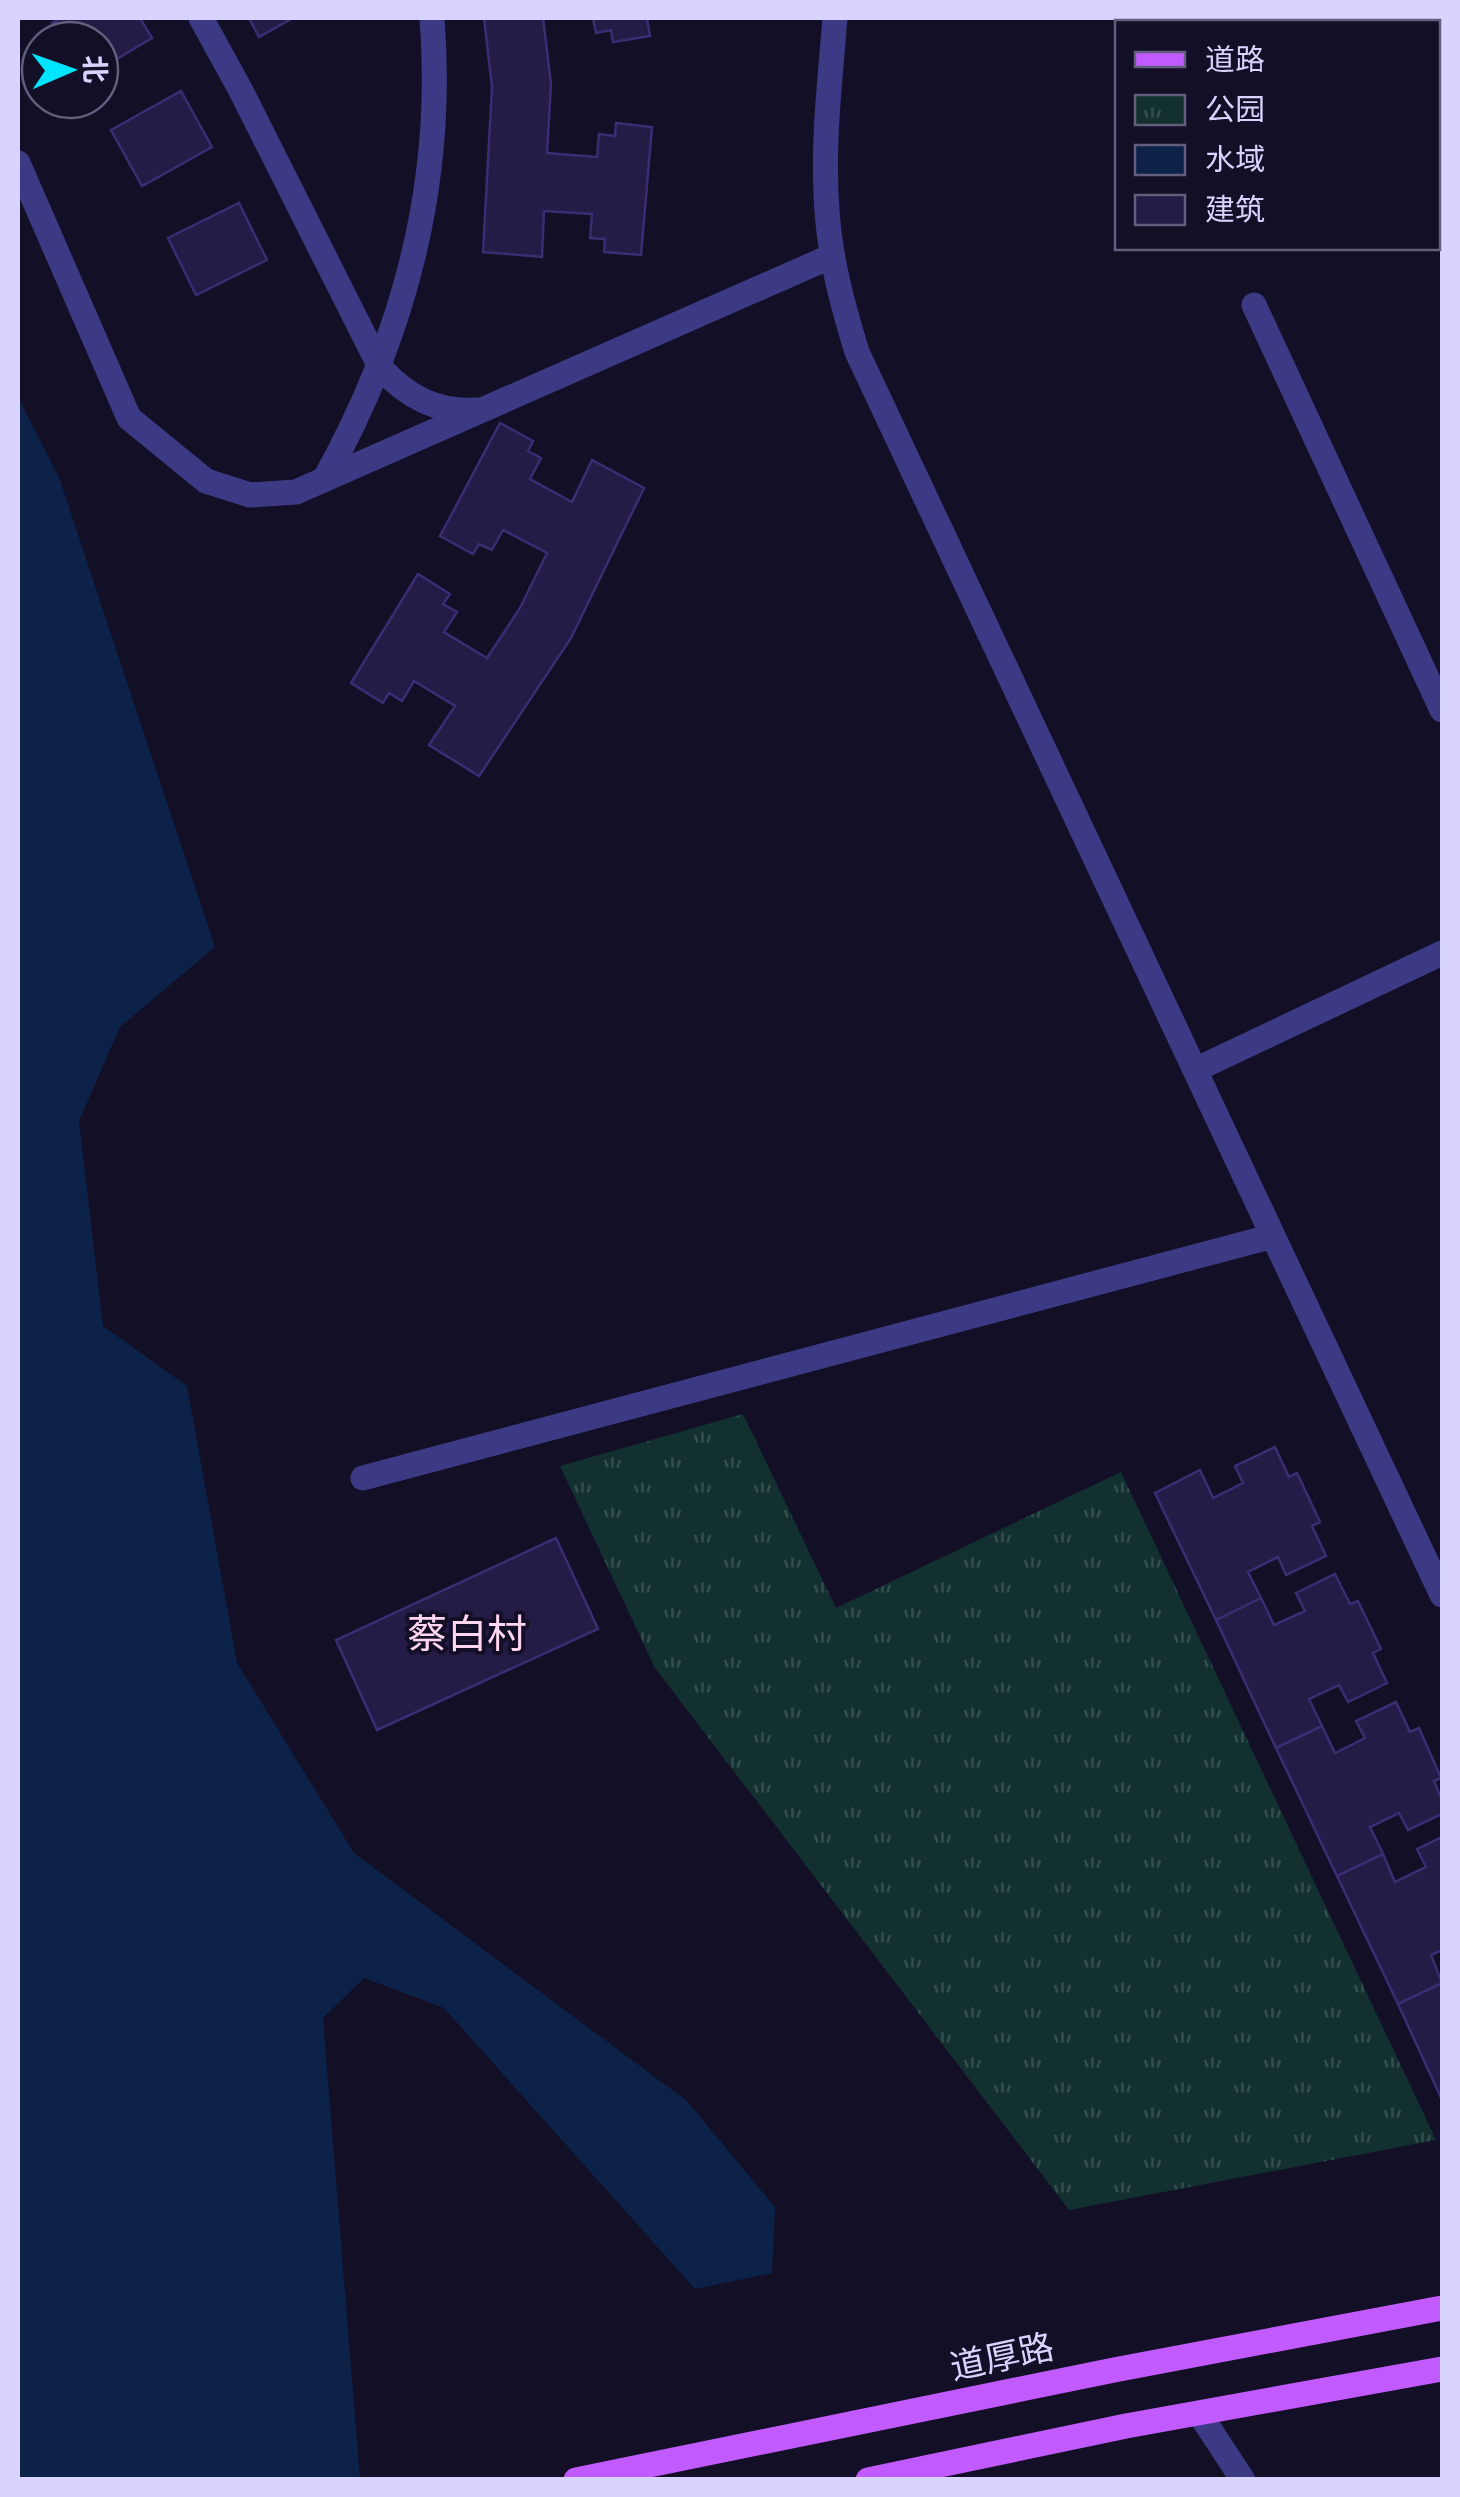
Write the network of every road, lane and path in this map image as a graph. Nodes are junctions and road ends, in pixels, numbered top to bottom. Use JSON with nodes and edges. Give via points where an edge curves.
{"nodes":[{"id":1,"x":200,"y":18,"type":"edge"},
{"id":2,"x":432,"y":18,"type":"edge"},
{"id":3,"x":835,"y":18,"type":"edge"},
{"id":4,"x":18,"y":163,"type":"edge"},
{"id":5,"x":832,"y":256,"type":"junction"},
{"id":6,"x":1254,"y":304,"type":"dead end"},
{"id":7,"x":380,"y":367,"type":"junction"},
{"id":8,"x":486,"y":409,"type":"junction"},
{"id":9,"x":324,"y":480,"type":"junction"},
{"id":10,"x":1442,"y":710,"type":"edge"},
{"id":11,"x":1442,"y":953,"type":"edge"},
{"id":12,"x":1195,"y":1070,"type":"junction"},
{"id":13,"x":1273,"y":1236,"type":"junction"},
{"id":14,"x":364,"y":1478,"type":"dead end"},
{"id":15,"x":1442,"y":1596,"type":"edge"},
{"id":16,"x":1442,"y":2308,"type":"edge"},
{"id":17,"x":1442,"y":2369,"type":"edge"},
{"id":18,"x":1199,"y":2413,"type":"junction"},
{"id":19,"x":576,"y":2480,"type":"edge"},
{"id":20,"x":868,"y":2480,"type":"edge"},
{"id":21,"x":1243,"y":2480,"type":"edge"}],
"edges":[{"from":1,"to":7,"type":"street"},
{"from":2,"to":7,"type":"street","via":[[429,184],[402,307]]},
{"from":3,"to":5,"type":"street","via":[[825,163]]},
{"from":4,"to":9,"type":"street","via":[[130,418],[206,481],[250,495],[296,492]]},
{"from":5,"to":8,"type":"street"},
{"from":5,"to":12,"type":"street","via":[[857,352]]},
{"from":6,"to":10,"type":"street"},
{"from":7,"to":8,"type":"street","via":[[416,399],[450,409]]},
{"from":7,"to":9,"type":"street"},
{"from":8,"to":9,"type":"street"},
{"from":11,"to":12,"type":"street"},
{"from":12,"to":13,"type":"street"},
{"from":13,"to":14,"type":"street"},
{"from":13,"to":15,"type":"street"},
{"from":16,"to":19,"type":"main road","name":"道厚路"},
{"from":17,"to":18,"type":"main road"},
{"from":18,"to":20,"type":"main road"},
{"from":18,"to":21,"type":"street"}]}
